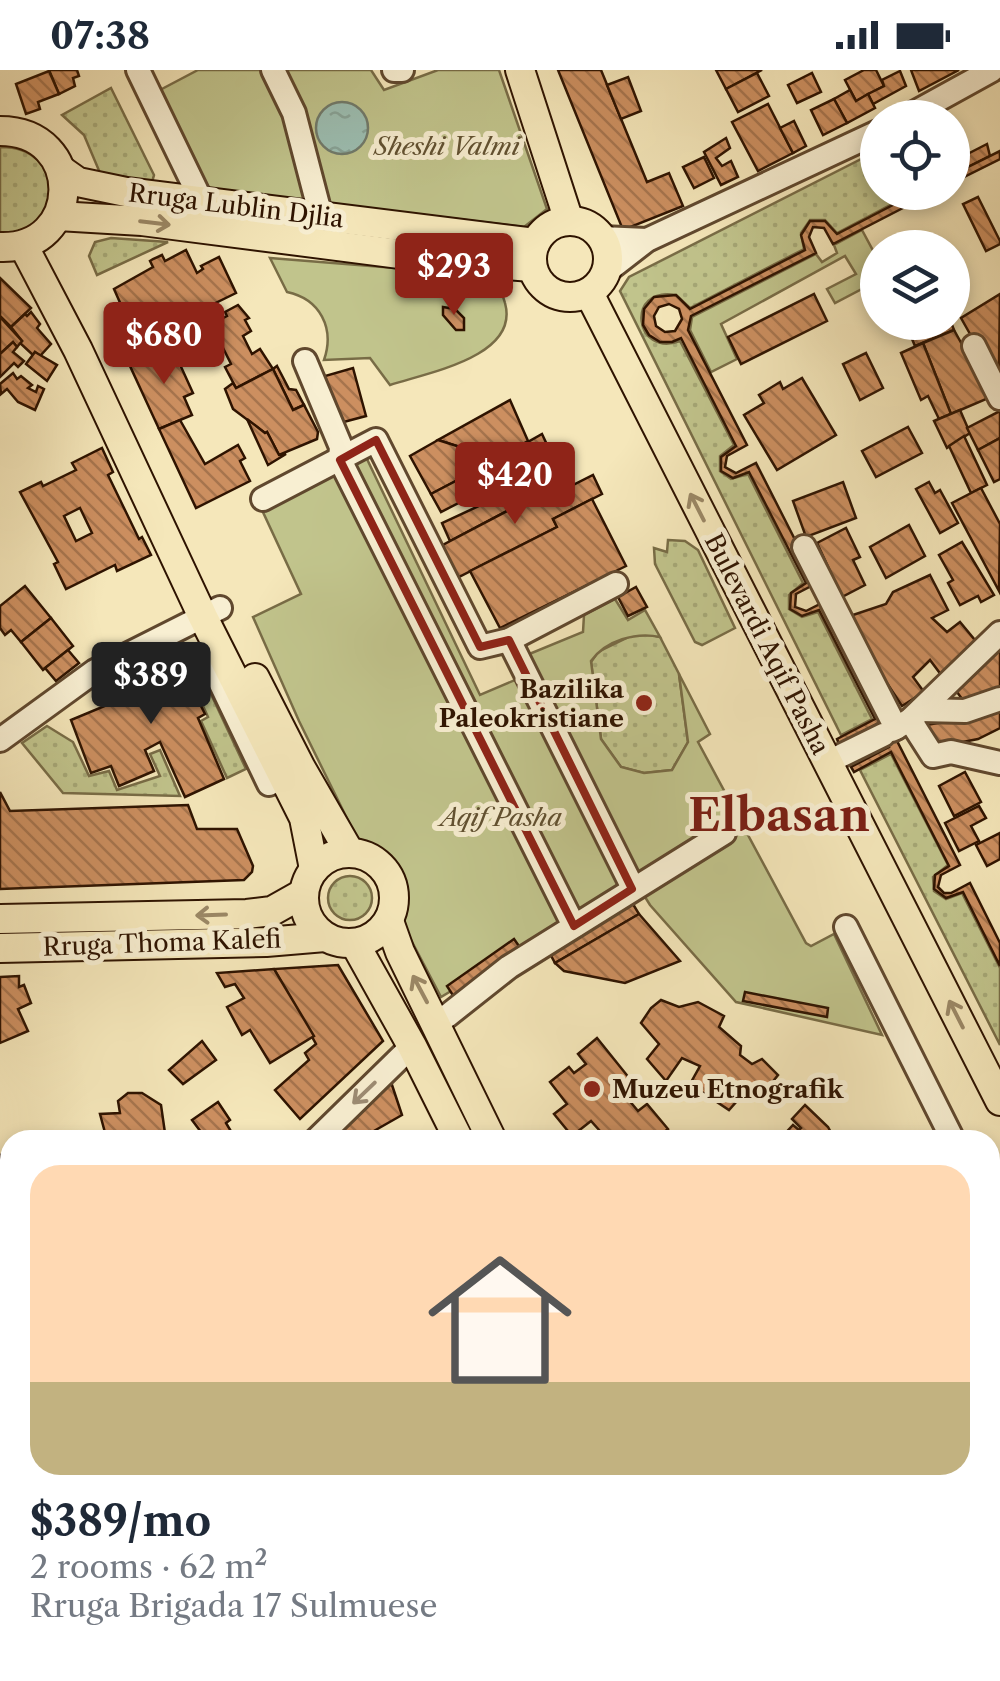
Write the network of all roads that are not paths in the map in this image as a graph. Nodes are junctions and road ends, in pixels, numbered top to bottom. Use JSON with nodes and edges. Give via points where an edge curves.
{"nodes":[{"id":1,"x":138,"y":70,"type":"edge"},
{"id":2,"x":273,"y":70,"type":"edge"},
{"id":3,"x":394,"y":70,"type":"edge"},
{"id":4,"x":402,"y":70,"type":"edge"},
{"id":5,"x":520,"y":70,"type":"edge"},
{"id":6,"x":992,"y":70,"type":"edge"},
{"id":7,"x":938,"y":100,"type":"edge"},
{"id":8,"x":0,"y":130,"type":"edge"},
{"id":9,"x":860,"y":140,"type":"edge"},
{"id":10,"x":61,"y":170,"type":"junction"},
{"id":11,"x":202,"y":202,"type":"junction"},
{"id":12,"x":319,"y":209,"type":"dead end"},
{"id":13,"x":569,"y":221,"type":"junction"},
{"id":14,"x":30,"y":236,"type":"edge"},
{"id":15,"x":601,"y":238,"type":"junction"},
{"id":16,"x":647,"y":240,"type":"junction"},
{"id":17,"x":534,"y":255,"type":"junction"},
{"id":18,"x":607,"y":271,"type":"junction"},
{"id":19,"x":589,"y":293,"type":"junction"},
{"id":20,"x":974,"y":346,"type":"dead end"},
{"id":21,"x":305,"y":361,"type":"dead end"},
{"id":22,"x":1000,"y":398,"type":"edge"},
{"id":23,"x":340,"y":460,"type":"junction"},
{"id":24,"x":263,"y":499,"type":"dead end"},
{"id":25,"x":804,"y":547,"type":"dead end"},
{"id":26,"x":616,"y":584,"type":"dead end"},
{"id":27,"x":205,"y":616,"type":"junction"},
{"id":28,"x":1000,"y":633,"type":"edge"},
{"id":29,"x":509,"y":640,"type":"junction"},
{"id":30,"x":1000,"y":699,"type":"edge"},
{"id":31,"x":900,"y":725,"type":"junction"},
{"id":32,"x":0,"y":740,"type":"edge"},
{"id":33,"x":828,"y":762,"type":"junction"},
{"id":34,"x":1000,"y":763,"type":"edge"},
{"id":35,"x":270,"y":784,"type":"dead end"},
{"id":36,"x":724,"y":833,"type":"dead end"},
{"id":37,"x":350,"y":852,"type":"junction"},
{"id":38,"x":309,"y":881,"type":"junction"},
{"id":39,"x":633,"y":888,"type":"junction"},
{"id":40,"x":0,"y":919,"type":"edge"},
{"id":41,"x":389,"y":921,"type":"junction"},
{"id":42,"x":574,"y":926,"type":"junction"},
{"id":43,"x":846,"y":927,"type":"dead end"},
{"id":44,"x":324,"y":937,"type":"junction"},
{"id":45,"x":355,"y":944,"type":"junction"},
{"id":46,"x":0,"y":948,"type":"edge"},
{"id":47,"x":447,"y":1016,"type":"dead end"},
{"id":48,"x":412,"y":1046,"type":"junction"},
{"id":49,"x":1000,"y":1101,"type":"edge"},
{"id":50,"x":326,"y":1130,"type":"edge"},
{"id":51,"x":453,"y":1130,"type":"edge"},
{"id":52,"x":487,"y":1130,"type":"edge"},
{"id":53,"x":948,"y":1130,"type":"edge"}],
"edges":[{"from":1,"to":11,"type":"street"},
{"from":2,"to":12,"type":"street","via":[[294,113]]},
{"from":3,"to":4,"type":"street"},
{"from":5,"to":13,"type":"main road"},
{"from":6,"to":7,"type":"street"},
{"from":8,"to":10,"type":"main road","via":[[33,137]]},
{"from":9,"to":16,"type":"street"},
{"from":10,"to":11,"type":"main road","name":"Rruga Lublin Djlia","via":[[78,182]]},
{"from":10,"to":14,"type":"main road","via":[[64,198]]},
{"from":11,"to":17,"type":"main road","name":"Rruga Lublin Djlia"},
{"from":13,"to":15,"type":"main road","via":[[590,226]]},
{"from":13,"to":17,"type":"main road","via":[[549,227]]},
{"from":14,"to":17,"type":"main road","name":"Rruga Lublin Djlia","one_way":true,"via":[[142,221],[462,262]]},
{"from":14,"to":27,"type":"main road"},
{"from":15,"to":16,"type":"street"},
{"from":15,"to":18,"type":"main road"},
{"from":16,"to":18,"type":"street"},
{"from":17,"to":19,"type":"main road","via":[[544,288],[578,297]]},
{"from":18,"to":19,"type":"main road"},
{"from":33,"to":19,"type":"main road","name":"Bulevardi Aqif Pasha","one_way":true},
{"from":20,"to":22,"type":"street"},
{"from":21,"to":23,"type":"street"},
{"from":23,"to":24,"type":"street"},
{"from":23,"to":29,"type":"street","via":[[376,440],[480,648]]},
{"from":23,"to":42,"type":"street"},
{"from":25,"to":31,"type":"street"},
{"from":26,"to":29,"type":"street"},
{"from":27,"to":32,"type":"street","via":[[95,671]]},
{"from":27,"to":35,"type":"street"},
{"from":27,"to":37,"type":"main road"},
{"from":27,"to":38,"type":"main road","via":[[304,818]]},
{"from":28,"to":31,"type":"street"},
{"from":29,"to":39,"type":"street"},
{"from":30,"to":31,"type":"street"},
{"from":31,"to":33,"type":"street"},
{"from":31,"to":34,"type":"street","via":[[933,756],[951,752]]},
{"from":49,"to":33,"type":"main road","name":"Bulevardi Aqif Pasha","one_way":true},
{"from":36,"to":39,"type":"street"},
{"from":37,"to":38,"type":"main road","via":[[337,854]]},
{"from":37,"to":41,"type":"main road","via":[[373,859],[389,876]]},
{"from":38,"to":40,"type":"main road","name":"Rruga Thoma Kalefi","one_way":true,"via":[[272,910],[247,914]]},
{"from":38,"to":44,"type":"main road","via":[[308,918]]},
{"from":39,"to":42,"type":"street"},
{"from":41,"to":45,"type":"main road"},
{"from":52,"to":41,"type":"main road","one_way":true},
{"from":42,"to":47,"type":"street"},
{"from":43,"to":53,"type":"street"},
{"from":44,"to":45,"type":"main road"},
{"from":44,"to":46,"type":"main road","name":"Rruga Thoma Kalefi"},
{"from":45,"to":48,"type":"main road"},
{"from":48,"to":50,"type":"street","one_way":true},
{"from":48,"to":51,"type":"main road"}]}
